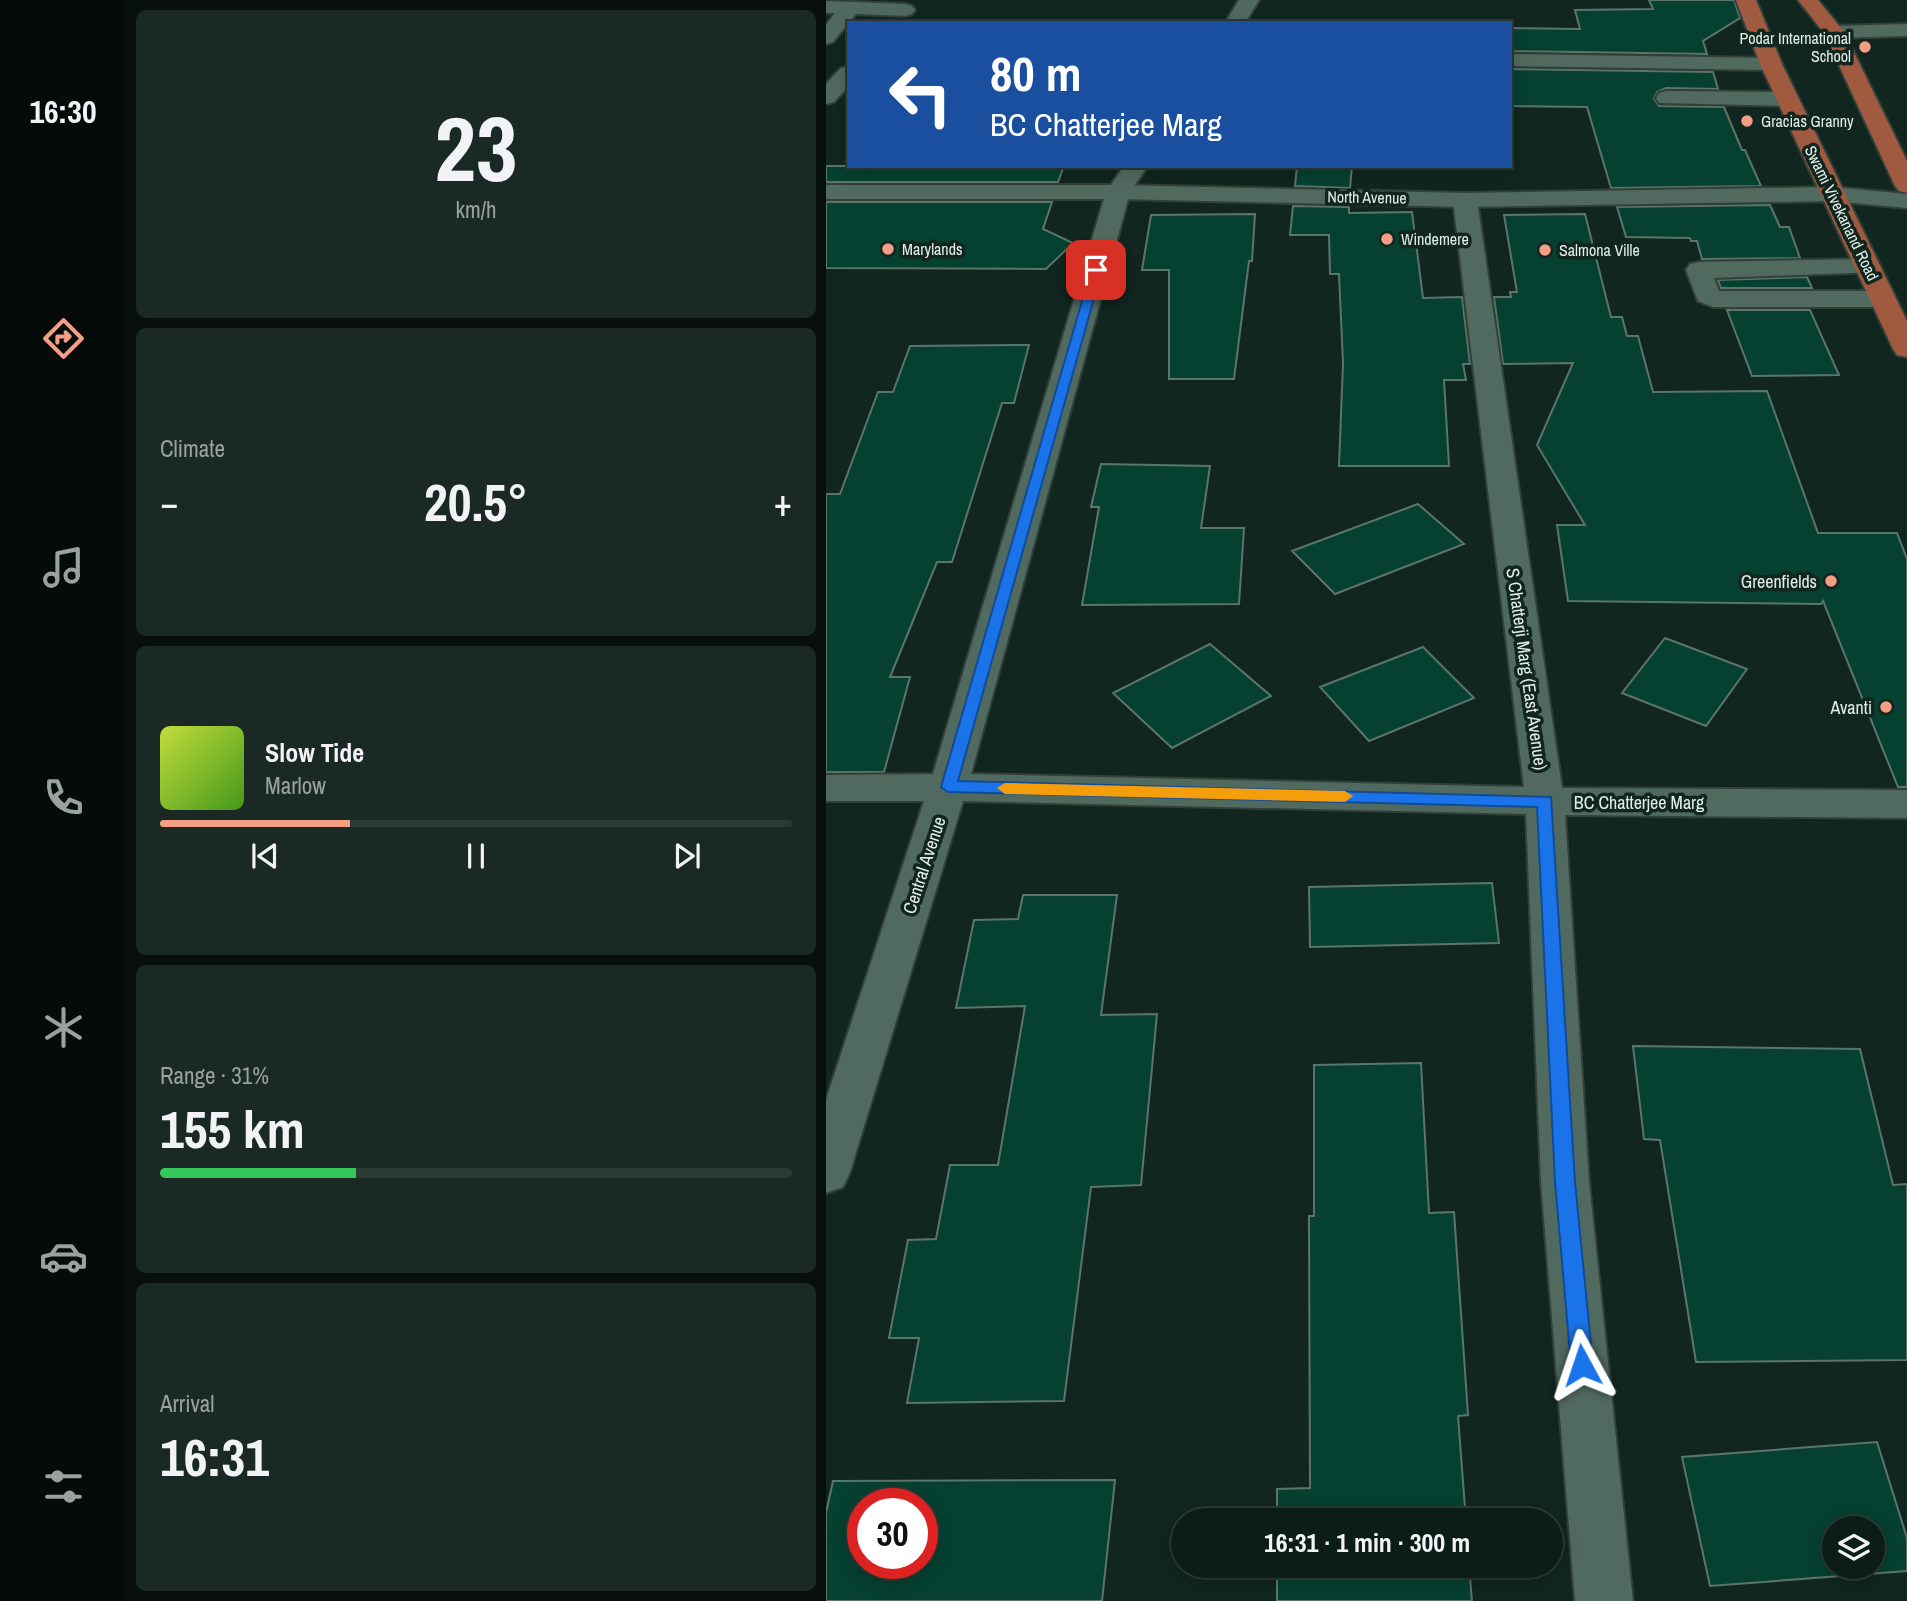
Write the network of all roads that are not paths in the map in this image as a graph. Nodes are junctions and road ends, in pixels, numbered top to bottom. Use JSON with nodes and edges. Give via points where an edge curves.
{"nodes":[{"id":1,"x":1249,"y":0,"type":"edge"},
{"id":2,"x":1746,"y":0,"type":"edge"},
{"id":3,"x":1808,"y":0,"type":"edge"},
{"id":4,"x":826,"y":7,"type":"edge"},
{"id":5,"x":850,"y":8,"type":"junction"},
{"id":6,"x":904,"y":11,"type":"edge"},
{"id":7,"x":1236,"y":21,"type":"edge"},
{"id":8,"x":1907,"y":30,"type":"edge"},
{"id":9,"x":1834,"y":32,"type":"junction"},
{"id":10,"x":826,"y":38,"type":"edge"},
{"id":11,"x":1512,"y":60,"type":"edge"},
{"id":12,"x":845,"y":64,"type":"edge"},
{"id":13,"x":1771,"y":64,"type":"junction"},
{"id":14,"x":826,"y":97,"type":"edge"},
{"id":15,"x":1667,"y":99,"type":"dead end"},
{"id":16,"x":1787,"y":99,"type":"junction"},
{"id":17,"x":1127,"y":179,"type":"edge"},
{"id":18,"x":1907,"y":186,"type":"edge"},
{"id":19,"x":826,"y":192,"type":"edge"},
{"id":20,"x":1833,"y":194,"type":"junction"},
{"id":21,"x":1465,"y":200,"type":"junction"},
{"id":22,"x":1907,"y":201,"type":"edge"},
{"id":23,"x":1825,"y":267,"type":"junction"},
{"id":24,"x":1868,"y":267,"type":"junction"},
{"id":25,"x":1839,"y":299,"type":"junction"},
{"id":26,"x":1883,"y":299,"type":"junction"},
{"id":27,"x":1907,"y":349,"type":"edge"},
{"id":28,"x":948,"y":787,"type":"junction"},
{"id":29,"x":826,"y":788,"type":"edge"},
{"id":30,"x":1545,"y":801,"type":"junction"},
{"id":31,"x":1907,"y":804,"type":"edge"},
{"id":32,"x":826,"y":1172,"type":"edge"},
{"id":33,"x":1604,"y":1601,"type":"edge"}],
"edges":[{"from":1,"to":7,"type":"street"},
{"from":2,"to":13,"type":"main road","name":"Swami Vivekanand Road"},
{"from":3,"to":9,"type":"main road"},
{"from":4,"to":5,"type":"street"},
{"from":5,"to":6,"type":"street"},
{"from":5,"to":10,"type":"street"},
{"from":8,"to":9,"type":"street"},
{"from":9,"to":18,"type":"main road"},
{"from":11,"to":13,"type":"street","via":[[1578,65],[1681,53]]},
{"from":12,"to":14,"type":"street"},
{"from":13,"to":16,"type":"main road","name":"Swami Vivekanand Road"},
{"from":15,"to":16,"type":"street"},
{"from":16,"to":20,"type":"main road","name":"Swami Vivekanand Road"},
{"from":17,"to":19,"type":"street","name":"North Avenue"},
{"from":17,"to":21,"type":"street","name":"North Avenue"},
{"from":17,"to":28,"type":"street","name":"Central Avenue"},
{"from":20,"to":21,"type":"street","name":"North Avenue"},
{"from":20,"to":22,"type":"street","name":"North Avenue"},
{"from":20,"to":24,"type":"main road","name":"Swami Vivekanand Road"},
{"from":21,"to":30,"type":"street","name":"S Chatterji Marg (East Avenue)"},
{"from":23,"to":24,"type":"street"},
{"from":23,"to":25,"type":"street"},
{"from":23,"to":25,"type":"street","via":[[1699,270],[1707,295],[1713,299]]},
{"from":24,"to":26,"type":"main road","name":"Swami Vivekanand Road"},
{"from":25,"to":26,"type":"street"},
{"from":26,"to":27,"type":"main road","name":"Swami Vivekanand Road"},
{"from":28,"to":29,"type":"street","name":"BC Chatterjee Marg"},
{"from":28,"to":30,"type":"street","name":"BC Chatterjee Marg"},
{"from":28,"to":32,"type":"street","name":"Central Avenue"},
{"from":30,"to":31,"type":"street","name":"BC Chatterjee Marg"},
{"from":30,"to":33,"type":"street","name":"S Chatterji Marg (East Avenue)","via":[[1565,1182]]}]}
